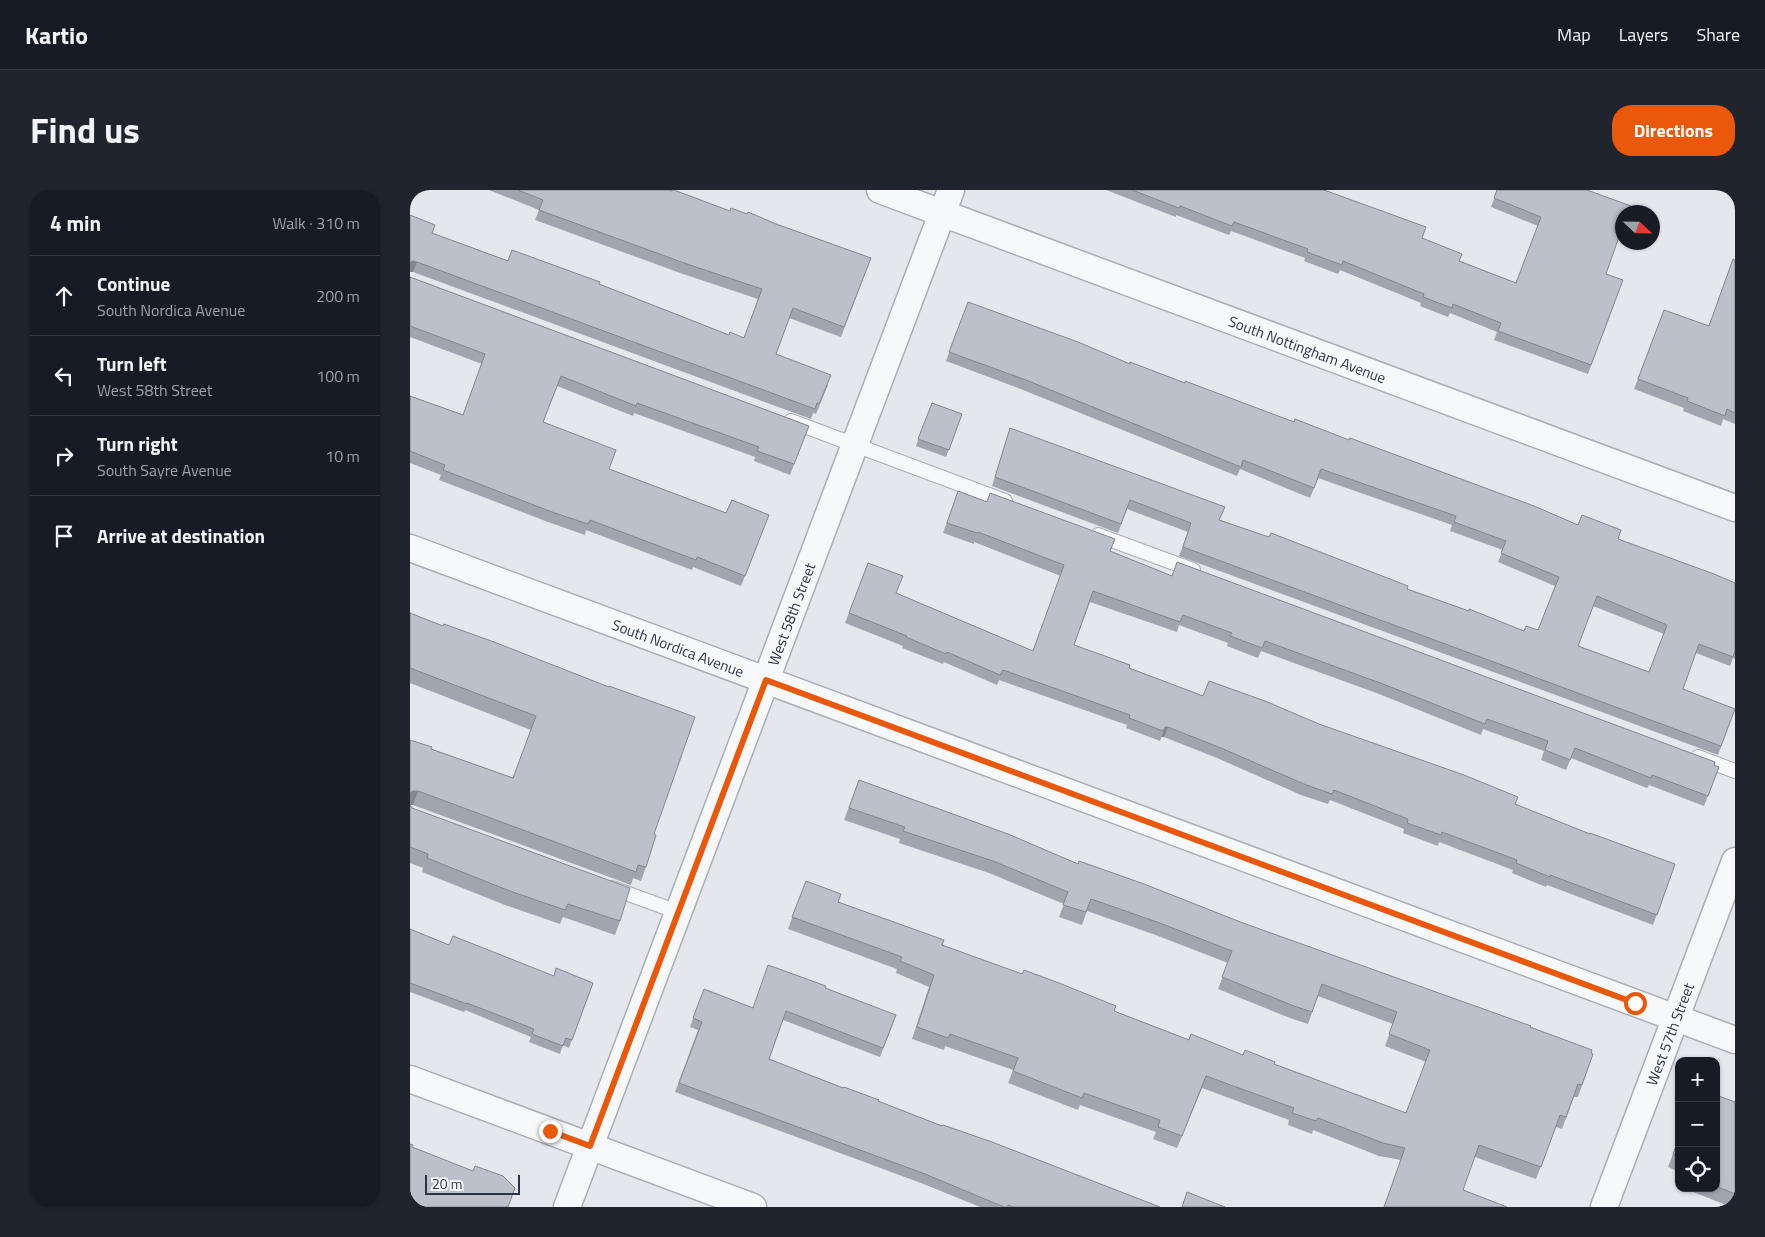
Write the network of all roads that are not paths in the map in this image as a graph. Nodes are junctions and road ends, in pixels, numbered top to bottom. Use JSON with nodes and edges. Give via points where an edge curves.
{"nodes":[{"id":1,"x":880,"y":190,"type":"edge"},
{"id":2,"x":947,"y":202,"type":"edge"},
{"id":3,"x":780,"y":417,"type":"edge"},
{"id":4,"x":855,"y":445,"type":"junction"},
{"id":5,"x":1016,"y":505,"type":"edge"},
{"id":6,"x":1735,"y":508,"type":"edge"},
{"id":7,"x":1081,"y":529,"type":"edge"},
{"id":8,"x":410,"y":548,"type":"edge"},
{"id":9,"x":1202,"y":574,"type":"edge"},
{"id":10,"x":766,"y":680,"type":"junction"},
{"id":11,"x":1687,"y":753,"type":"edge"},
{"id":12,"x":1735,"y":771,"type":"edge"},
{"id":13,"x":1735,"y":861,"type":"edge"},
{"id":14,"x":602,"y":885,"type":"edge"},
{"id":15,"x":678,"y":912,"type":"junction"},
{"id":16,"x":1675,"y":1018,"type":"junction"},
{"id":17,"x":1735,"y":1040,"type":"edge"},
{"id":18,"x":410,"y":1079,"type":"edge"},
{"id":19,"x":590,"y":1146,"type":"junction"},
{"id":20,"x":567,"y":1207,"type":"edge"},
{"id":21,"x":753,"y":1207,"type":"edge"},
{"id":22,"x":1604,"y":1207,"type":"edge"}],
"edges":[{"from":1,"to":2,"type":"street","name":"South Nottingham Avenue"},
{"from":2,"to":4,"type":"street","name":"West 58th Street"},
{"from":2,"to":6,"type":"street","name":"South Nottingham Avenue"},
{"from":3,"to":4,"type":"lane"},
{"from":4,"to":5,"type":"lane"},
{"from":4,"to":10,"type":"street","name":"West 58th Street"},
{"from":7,"to":9,"type":"lane"},
{"from":8,"to":10,"type":"street","name":"South Nordica Avenue"},
{"from":10,"to":15,"type":"street","name":"West 58th Street"},
{"from":10,"to":16,"type":"street","name":"South Nordica Avenue"},
{"from":11,"to":12,"type":"lane"},
{"from":13,"to":16,"type":"street","name":"West 57th Street"},
{"from":14,"to":15,"type":"lane"},
{"from":15,"to":19,"type":"street","name":"West 58th Street"},
{"from":16,"to":17,"type":"street","name":"South Nordica Avenue"},
{"from":16,"to":22,"type":"street","name":"West 57th Street"},
{"from":18,"to":19,"type":"street"},
{"from":19,"to":20,"type":"street","name":"West 58th Street"},
{"from":19,"to":21,"type":"street"}]}
